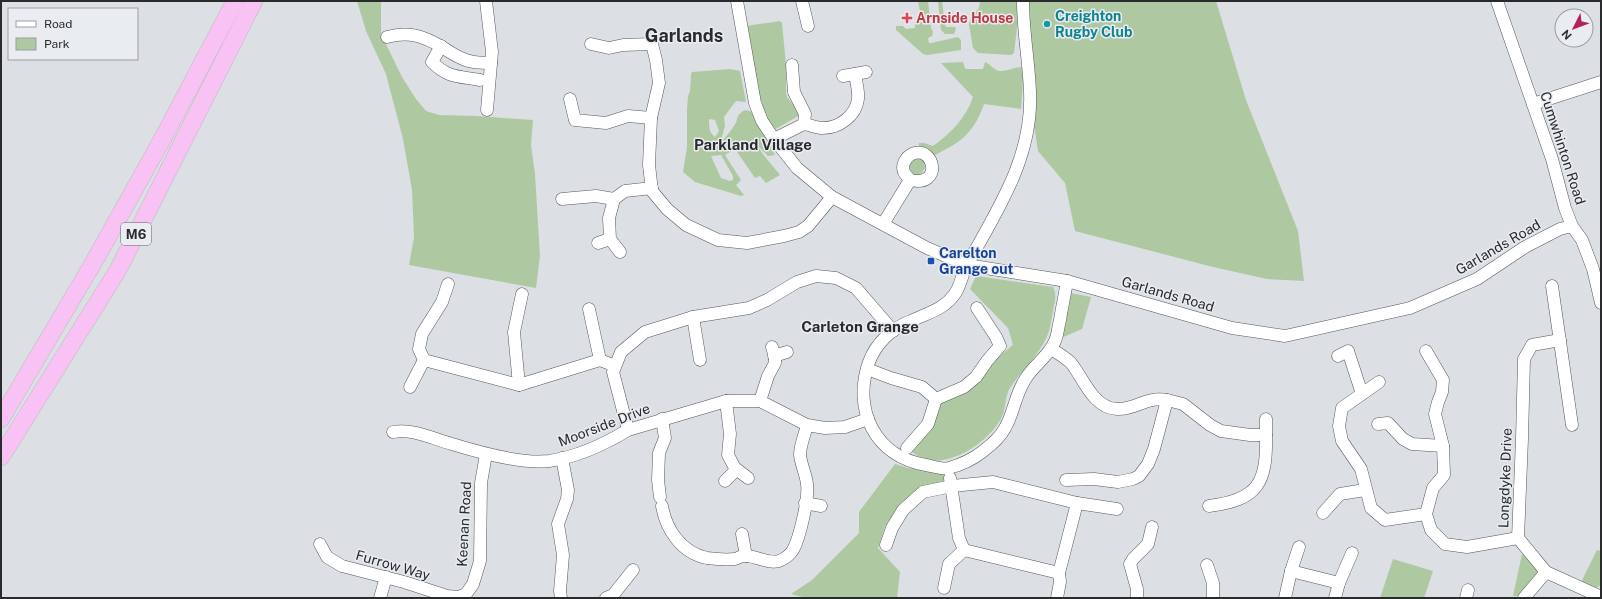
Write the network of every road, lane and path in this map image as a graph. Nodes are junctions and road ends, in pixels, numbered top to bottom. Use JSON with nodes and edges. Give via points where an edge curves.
{"nodes":[{"id":1,"x":235,"y":1,"type":"edge"},
{"id":2,"x":254,"y":1,"type":"edge"},
{"id":3,"x":486,"y":1,"type":"edge"},
{"id":4,"x":737,"y":1,"type":"edge"},
{"id":5,"x":802,"y":1,"type":"edge"},
{"id":6,"x":1024,"y":1,"type":"edge"},
{"id":7,"x":1497,"y":1,"type":"edge"},
{"id":8,"x":808,"y":26,"type":"dead end"},
{"id":9,"x":387,"y":38,"type":"dead end"},
{"id":10,"x":592,"y":44,"type":"dead end"},
{"id":11,"x":441,"y":46,"type":"junction"},
{"id":12,"x":461,"y":58,"type":"junction"},
{"id":13,"x":491,"y":63,"type":"junction"},
{"id":14,"x":792,"y":65,"type":"dead end"},
{"id":15,"x":855,"y":74,"type":"dead end"},
{"id":16,"x":452,"y":75,"type":"junction"},
{"id":17,"x":480,"y":80,"type":"dead end"},
{"id":18,"x":1601,"y":82,"type":"edge"},
{"id":19,"x":570,"y":99,"type":"dead end"},
{"id":20,"x":1533,"y":104,"type":"junction"},
{"id":21,"x":487,"y":110,"type":"dead end"},
{"id":22,"x":651,"y":118,"type":"junction"},
{"id":23,"x":804,"y":124,"type":"junction"},
{"id":24,"x":774,"y":139,"type":"junction"},
{"id":25,"x":910,"y":180,"type":"dead end"},
{"id":26,"x":652,"y":188,"type":"junction"},
{"id":27,"x":832,"y":198,"type":"junction"},
{"id":28,"x":562,"y":199,"type":"dead end"},
{"id":29,"x":614,"y":199,"type":"junction"},
{"id":30,"x":883,"y":224,"type":"junction"},
{"id":31,"x":1572,"y":226,"type":"junction"},
{"id":32,"x":620,"y":252,"type":"dead end"},
{"id":33,"x":966,"y":265,"type":"junction"},
{"id":34,"x":1597,"y":268,"type":"edge"},
{"id":35,"x":1067,"y":281,"type":"junction"},
{"id":36,"x":448,"y":284,"type":"dead end"},
{"id":37,"x":1552,"y":286,"type":"dead end"},
{"id":38,"x":522,"y":294,"type":"dead end"},
{"id":39,"x":1601,"y":303,"type":"edge"},
{"id":40,"x":977,"y":308,"type":"dead end"},
{"id":41,"x":590,"y":309,"type":"dead end"},
{"id":42,"x":694,"y":317,"type":"junction"},
{"id":43,"x":893,"y":331,"type":"junction"},
{"id":44,"x":1560,"y":340,"type":"junction"},
{"id":45,"x":1051,"y":349,"type":"junction"},
{"id":46,"x":1426,"y":351,"type":"dead end"},
{"id":47,"x":787,"y":352,"type":"dead end"},
{"id":48,"x":1338,"y":356,"type":"dead end"},
{"id":49,"x":424,"y":360,"type":"junction"},
{"id":50,"x":600,"y":360,"type":"junction"},
{"id":51,"x":700,"y":360,"type":"dead end"},
{"id":52,"x":615,"y":366,"type":"junction"},
{"id":53,"x":867,"y":369,"type":"junction"},
{"id":54,"x":1379,"y":382,"type":"dead end"},
{"id":55,"x":519,"y":385,"type":"junction"},
{"id":56,"x":410,"y":387,"type":"dead end"},
{"id":57,"x":1362,"y":394,"type":"junction"},
{"id":58,"x":936,"y":399,"type":"junction"},
{"id":59,"x":1167,"y":400,"type":"junction"},
{"id":60,"x":726,"y":401,"type":"junction"},
{"id":61,"x":760,"y":401,"type":"junction"},
{"id":62,"x":868,"y":418,"type":"junction"},
{"id":63,"x":1,"y":419,"type":"edge"},
{"id":64,"x":662,"y":419,"type":"junction"},
{"id":65,"x":1266,"y":420,"type":"dead end"},
{"id":66,"x":1378,"y":424,"type":"dead end"},
{"id":67,"x":1572,"y":424,"type":"dead end"},
{"id":68,"x":807,"y":425,"type":"junction"},
{"id":69,"x":628,"y":430,"type":"junction"},
{"id":70,"x":393,"y":432,"type":"dead end"},
{"id":71,"x":1266,"y":435,"type":"junction"},
{"id":72,"x":1443,"y":446,"type":"junction"},
{"id":73,"x":907,"y":448,"type":"dead end"},
{"id":74,"x":486,"y":454,"type":"junction"},
{"id":75,"x":1,"y":457,"type":"edge"},
{"id":76,"x":562,"y":458,"type":"junction"},
{"id":77,"x":735,"y":468,"type":"junction"},
{"id":78,"x":948,"y":469,"type":"junction"},
{"id":79,"x":748,"y":478,"type":"dead end"},
{"id":80,"x":1066,"y":480,"type":"dead end"},
{"id":81,"x":725,"y":481,"type":"dead end"},
{"id":82,"x":952,"y":486,"type":"junction"},
{"id":83,"x":1365,"y":490,"type":"junction"},
{"id":84,"x":805,"y":503,"type":"junction"},
{"id":85,"x":1077,"y":503,"type":"junction"},
{"id":86,"x":821,"y":506,"type":"dead end"},
{"id":87,"x":1209,"y":506,"type":"dead end"},
{"id":88,"x":1117,"y":509,"type":"dead end"},
{"id":89,"x":1323,"y":513,"type":"dead end"},
{"id":90,"x":1426,"y":514,"type":"junction"},
{"id":91,"x":1152,"y":527,"type":"dead end"},
{"id":92,"x":742,"y":534,"type":"dead end"},
{"id":93,"x":1518,"y":538,"type":"junction"},
{"id":94,"x":320,"y":544,"type":"dead end"},
{"id":95,"x":886,"y":545,"type":"dead end"},
{"id":96,"x":1299,"y":547,"type":"dead end"},
{"id":97,"x":964,"y":550,"type":"junction"},
{"id":98,"x":1352,"y":553,"type":"dead end"},
{"id":99,"x":746,"y":556,"type":"junction"},
{"id":100,"x":1207,"y":565,"type":"dead end"},
{"id":101,"x":633,"y":570,"type":"dead end"},
{"id":102,"x":1291,"y":571,"type":"junction"},
{"id":103,"x":1546,"y":572,"type":"junction"},
{"id":104,"x":1059,"y":573,"type":"junction"},
{"id":105,"x":386,"y":578,"type":"junction"},
{"id":106,"x":1339,"y":583,"type":"junction"},
{"id":107,"x":944,"y":588,"type":"dead end"},
{"id":108,"x":467,"y":596,"type":"edge"},
{"id":109,"x":1601,"y":597,"type":"edge"},
{"id":110,"x":380,"y":598,"type":"edge"},
{"id":111,"x":561,"y":598,"type":"edge"},
{"id":112,"x":606,"y":598,"type":"edge"},
{"id":113,"x":1057,"y":598,"type":"edge"},
{"id":114,"x":1137,"y":598,"type":"edge"},
{"id":115,"x":1213,"y":598,"type":"edge"},
{"id":116,"x":1285,"y":598,"type":"edge"},
{"id":117,"x":1335,"y":598,"type":"edge"},
{"id":118,"x":1524,"y":598,"type":"edge"}],
"edges":[{"from":1,"to":63,"type":"highway","number":"M6","via":[[99,253]]},
{"from":2,"to":75,"type":"highway","number":"M6","via":[[118,270]]},
{"from":3,"to":13,"type":"street"},
{"from":4,"to":24,"type":"street","name":"Garlands Road","via":[[754,103]]},
{"from":5,"to":8,"type":"street"},
{"from":6,"to":33,"type":"street","via":[[1030,93],[1027,139],[1011,184]]},
{"from":7,"to":20,"type":"street","name":"Cumwhinton Road"},
{"from":9,"to":11,"type":"street","via":[[406,33]]},
{"from":10,"to":22,"type":"street","via":[[609,48],[652,44],[659,83]]},
{"from":11,"to":12,"type":"street"},
{"from":11,"to":16,"type":"street","via":[[432,62],[441,71]]},
{"from":12,"to":13,"type":"street"},
{"from":12,"to":16,"type":"street"},
{"from":13,"to":21,"type":"street"},
{"from":14,"to":23,"type":"street","via":[[794,96],[805,114]]},
{"from":15,"to":23,"type":"street","via":[[858,98],[848,118],[829,128]]},
{"from":16,"to":17,"type":"street"},
{"from":18,"to":20,"type":"street"},
{"from":19,"to":22,"type":"street","via":[[575,120],[606,123],[628,116]]},
{"from":20,"to":31,"type":"street","name":"Cumwhinton Road"},
{"from":22,"to":26,"type":"street","via":[[649,165]]},
{"from":23,"to":24,"type":"street"},
{"from":24,"to":27,"type":"street","name":"Garlands Road","via":[[797,168]]},
{"from":25,"to":30,"type":"street"},
{"from":26,"to":27,"type":"street","via":[[666,209],[686,225],[718,240],[747,243],[798,232],[808,226]]},
{"from":26,"to":29,"type":"street","via":[[625,191]]},
{"from":27,"to":30,"type":"street","name":"Garlands Road"},
{"from":28,"to":29,"type":"street","via":[[596,196]]},
{"from":29,"to":32,"type":"street","via":[[604,241]]},
{"from":30,"to":33,"type":"street","name":"Garlands Road","via":[[927,248]]},
{"from":31,"to":34,"type":"street","name":"Cumwhinton Road"},
{"from":31,"to":35,"type":"street","name":"Garlands Road","via":[[1560,229],[1525,247],[1477,279],[1410,308],[1286,336],[1232,328]]},
{"from":33,"to":35,"type":"street","name":"Garlands Road"},
{"from":33,"to":43,"type":"street","via":[[959,289],[951,299],[939,309],[909,321]]},
{"from":34,"to":39,"type":"street","name":"Cumwhinton Road"},
{"from":35,"to":45,"type":"street","via":[[1056,339]]},
{"from":36,"to":49,"type":"street","via":[[442,302],[422,334],[419,349]]},
{"from":37,"to":44,"type":"street"},
{"from":38,"to":55,"type":"street","via":[[514,332]]},
{"from":40,"to":58,"type":"street","via":[[1000,346],[964,387]]},
{"from":41,"to":50,"type":"street"},
{"from":42,"to":43,"type":"street","via":[[749,308],[797,282],[816,276],[836,278],[856,288]]},
{"from":42,"to":51,"type":"street"},
{"from":42,"to":52,"type":"street","via":[[645,332],[621,352]]},
{"from":43,"to":53,"type":"street","via":[[876,349]]},
{"from":44,"to":67,"type":"street"},
{"from":44,"to":93,"type":"street","name":"Longdyke Drive","via":[[1532,346],[1524,359]]},
{"from":45,"to":59,"type":"street","via":[[1070,363],[1092,394],[1108,407],[1129,408],[1151,399]]},
{"from":45,"to":78,"type":"street","via":[[1021,385],[1005,428],[994,442],[982,453]]},
{"from":46,"to":72,"type":"street","via":[[1443,380],[1435,414]]},
{"from":47,"to":61,"type":"street","via":[[773,351],[774,367],[768,376]]},
{"from":48,"to":57,"type":"street","via":[[1348,351]]},
{"from":49,"to":55,"type":"street"},
{"from":49,"to":56,"type":"street"},
{"from":50,"to":52,"type":"street"},
{"from":50,"to":55,"type":"street"},
{"from":52,"to":69,"type":"street","via":[[613,372]]},
{"from":53,"to":58,"type":"street","via":[[922,387]]},
{"from":53,"to":62,"type":"street","via":[[862,394]]},
{"from":54,"to":57,"type":"street"},
{"from":57,"to":83,"type":"street","via":[[1342,408],[1338,426],[1342,441],[1361,469]]},
{"from":58,"to":73,"type":"street","via":[[928,424]]},
{"from":59,"to":71,"type":"street","via":[[1183,404],[1221,431]]},
{"from":59,"to":80,"type":"street","via":[[1154,449],[1148,464],[1139,476],[1118,482],[1094,479]]},
{"from":60,"to":61,"type":"street","name":"Moorside Drive"},
{"from":60,"to":64,"type":"street","name":"Moorside Drive"},
{"from":60,"to":77,"type":"street","via":[[730,434],[728,455]]},
{"from":61,"to":68,"type":"street","name":"Moorside Drive"},
{"from":62,"to":68,"type":"street","name":"Moorside Drive","via":[[845,427],[825,428]]},
{"from":62,"to":78,"type":"street","via":[[878,437],[893,453],[915,463]]},
{"from":64,"to":69,"type":"street","name":"Moorside Drive"},
{"from":64,"to":99,"type":"street","via":[[665,438],[659,453],[658,480],[664,515],[670,530],[688,550],[706,558],[736,559]]},
{"from":65,"to":71,"type":"street"},
{"from":66,"to":72,"type":"street","via":[[1388,424],[1412,444]]},
{"from":68,"to":84,"type":"street","via":[[800,455],[807,484]]},
{"from":69,"to":76,"type":"street","name":"Moorside Drive","via":[[586,451]]},
{"from":70,"to":74,"type":"street","name":"Moorside Drive","via":[[410,431]]},
{"from":71,"to":87,"type":"street","via":[[1265,467],[1261,480],[1242,498],[1222,505]]},
{"from":72,"to":90,"type":"street","via":[[1444,474],[1434,488]]},
{"from":74,"to":76,"type":"street","name":"Moorside Drive","via":[[539,461]]},
{"from":74,"to":108,"type":"street","name":"Keenan Road","via":[[481,483],[480,561]]},
{"from":76,"to":111,"type":"street","via":[[568,490],[558,524],[562,555]]},
{"from":77,"to":79,"type":"street"},
{"from":77,"to":81,"type":"street"},
{"from":78,"to":82,"type":"street"},
{"from":82,"to":85,"type":"street","via":[[993,482]]},
{"from":82,"to":95,"type":"street","via":[[923,492],[903,510],[892,528]]},
{"from":82,"to":97,"type":"street","via":[[959,538]]},
{"from":83,"to":89,"type":"street","via":[[1340,494]]},
{"from":83,"to":90,"type":"street","via":[[1371,508],[1385,520]]},
{"from":84,"to":86,"type":"street"},
{"from":84,"to":99,"type":"street","via":[[794,546],[787,557],[770,562]]},
{"from":85,"to":88,"type":"street"},
{"from":85,"to":104,"type":"street"},
{"from":90,"to":93,"type":"street","via":[[1432,530],[1445,544],[1466,547]]},
{"from":91,"to":114,"type":"street","via":[[1148,544],[1130,564]]},
{"from":92,"to":99,"type":"street"},
{"from":93,"to":103,"type":"street","name":"Longdyke Drive"},
{"from":94,"to":105,"type":"street","name":"Furrow Way","via":[[327,557],[336,563]]},
{"from":96,"to":102,"type":"street"},
{"from":97,"to":104,"type":"street"},
{"from":97,"to":107,"type":"street","via":[[949,564]]},
{"from":98,"to":106,"type":"street"},
{"from":100,"to":115,"type":"street","via":[[1213,582]]},
{"from":101,"to":112,"type":"street","via":[[613,595]]},
{"from":102,"to":106,"type":"street"},
{"from":102,"to":116,"type":"street"},
{"from":103,"to":109,"type":"street","name":"Longdyke Drive"},
{"from":103,"to":118,"type":"street"},
{"from":104,"to":113,"type":"street"},
{"from":105,"to":108,"type":"street","name":"Furrow Way","via":[[446,596]]},
{"from":105,"to":110,"type":"street"},
{"from":106,"to":117,"type":"street"}]}
